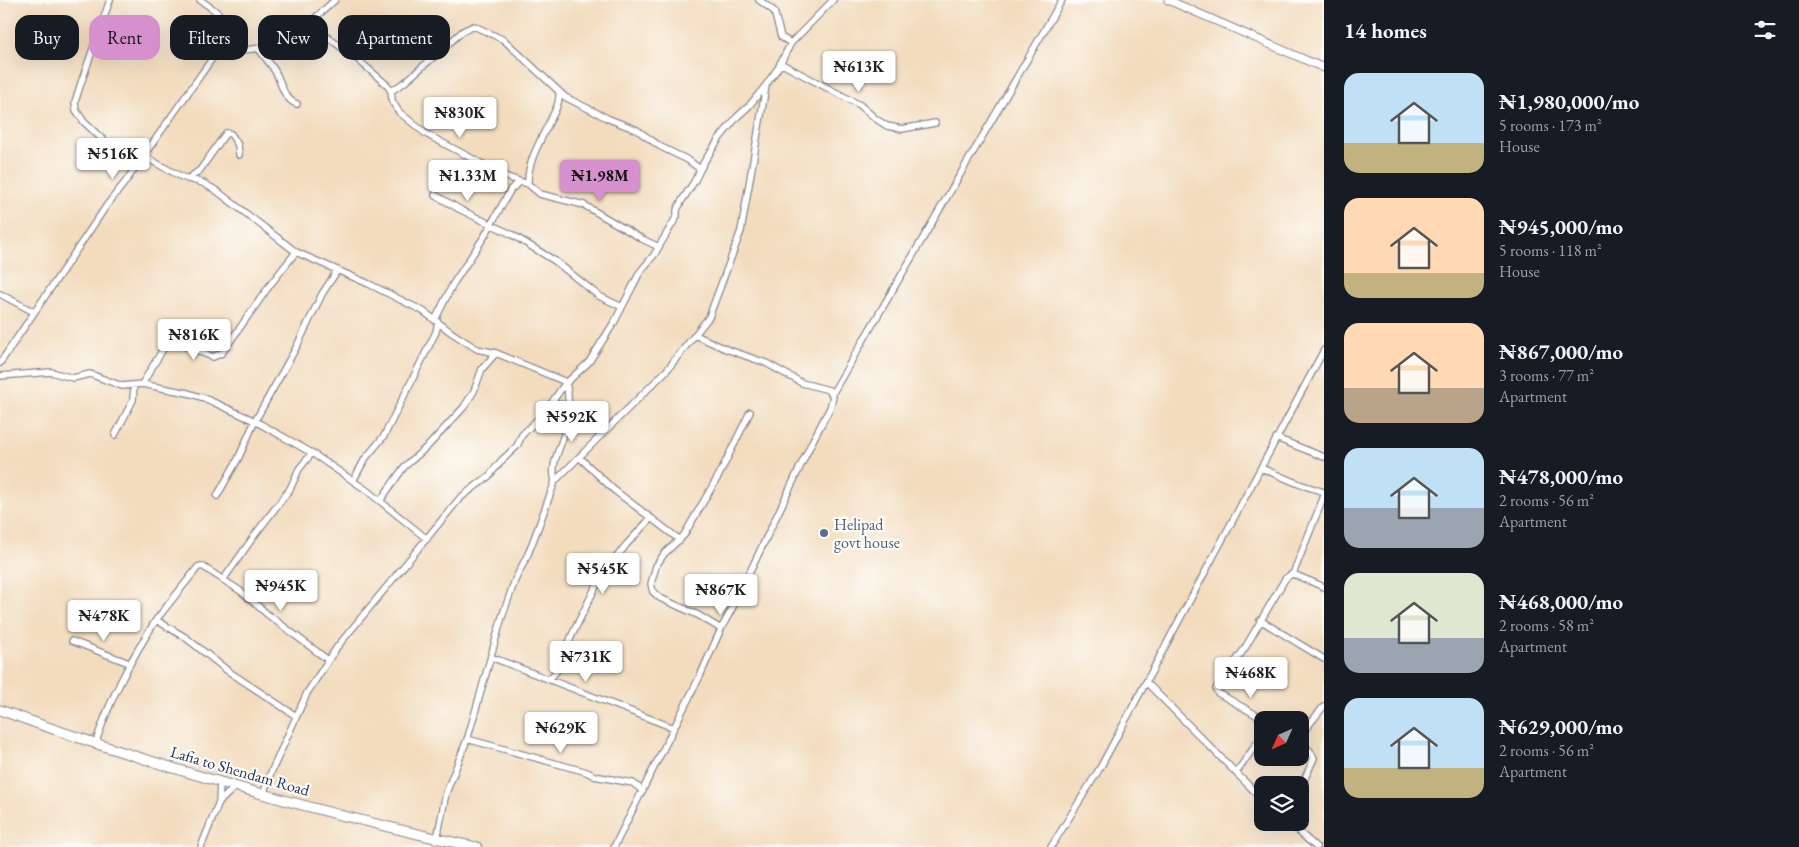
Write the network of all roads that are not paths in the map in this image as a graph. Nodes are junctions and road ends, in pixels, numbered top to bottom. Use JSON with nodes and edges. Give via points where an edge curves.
{"nodes":[{"id":1,"x":110,"y":0,"type":"edge"},
{"id":2,"x":200,"y":0,"type":"edge"},
{"id":3,"x":335,"y":0,"type":"edge"},
{"id":4,"x":759,"y":0,"type":"edge"},
{"id":5,"x":834,"y":0,"type":"edge"},
{"id":6,"x":1062,"y":0,"type":"edge"},
{"id":7,"x":1168,"y":0,"type":"edge"},
{"id":8,"x":219,"y":15,"type":"edge"},
{"id":9,"x":317,"y":15,"type":"edge"},
{"id":10,"x":328,"y":38,"type":"edge"},
{"id":11,"x":790,"y":43,"type":"junction"},
{"id":12,"x":258,"y":48,"type":"edge"},
{"id":13,"x":248,"y":49,"type":"edge"},
{"id":14,"x":210,"y":60,"type":"edge"},
{"id":15,"x":267,"y":60,"type":"edge"},
{"id":16,"x":780,"y":63,"type":"junction"},
{"id":17,"x":1324,"y":68,"type":"edge"},
{"id":18,"x":766,"y":85,"type":"junction"},
{"id":19,"x":391,"y":91,"type":"junction"},
{"id":20,"x":559,"y":93,"type":"junction"},
{"id":21,"x":568,"y":98,"type":"junction"},
{"id":22,"x":560,"y":102,"type":"junction"},
{"id":23,"x":297,"y":104,"type":"dead end"},
{"id":24,"x":935,"y":123,"type":"dead end"},
{"id":25,"x":239,"y":155,"type":"dead end"},
{"id":26,"x":143,"y":156,"type":"junction"},
{"id":27,"x":134,"y":169,"type":"junction"},
{"id":28,"x":700,"y":169,"type":"junction"},
{"id":29,"x":200,"y":170,"type":"junction"},
{"id":30,"x":528,"y":175,"type":"junction"},
{"id":31,"x":188,"y":179,"type":"junction"},
{"id":32,"x":513,"y":179,"type":"junction"},
{"id":33,"x":521,"y":182,"type":"junction"},
{"id":34,"x":203,"y":183,"type":"junction"},
{"id":35,"x":528,"y":184,"type":"junction"},
{"id":36,"x":512,"y":190,"type":"junction"},
{"id":37,"x":435,"y":195,"type":"dead end"},
{"id":38,"x":492,"y":225,"type":"junction"},
{"id":39,"x":659,"y":247,"type":"junction"},
{"id":40,"x":296,"y":252,"type":"junction"},
{"id":41,"x":337,"y":271,"type":"junction"},
{"id":42,"x":0,"y":294,"type":"edge"},
{"id":43,"x":622,"y":307,"type":"junction"},
{"id":44,"x":34,"y":312,"type":"junction"},
{"id":45,"x":437,"y":321,"type":"junction"},
{"id":46,"x":694,"y":335,"type":"junction"},
{"id":47,"x":1324,"y":350,"type":"edge"},
{"id":48,"x":496,"y":353,"type":"junction"},
{"id":49,"x":0,"y":363,"type":"edge"},
{"id":50,"x":0,"y":376,"type":"edge"},
{"id":51,"x":566,"y":382,"type":"junction"},
{"id":52,"x":142,"y":384,"type":"junction"},
{"id":53,"x":134,"y":385,"type":"junction"},
{"id":54,"x":832,"y":394,"type":"junction"},
{"id":55,"x":553,"y":402,"type":"junction"},
{"id":56,"x":569,"y":407,"type":"junction"},
{"id":57,"x":750,"y":412,"type":"dead end"},
{"id":58,"x":255,"y":422,"type":"junction"},
{"id":59,"x":115,"y":435,"type":"dead end"},
{"id":60,"x":1276,"y":438,"type":"junction"},
{"id":61,"x":312,"y":453,"type":"junction"},
{"id":62,"x":579,"y":457,"type":"junction"},
{"id":63,"x":1324,"y":457,"type":"edge"},
{"id":64,"x":1261,"y":468,"type":"junction"},
{"id":65,"x":555,"y":480,"type":"junction"},
{"id":66,"x":353,"y":481,"type":"junction"},
{"id":67,"x":1324,"y":492,"type":"edge"},
{"id":68,"x":217,"y":496,"type":"dead end"},
{"id":69,"x":1324,"y":496,"type":"edge"},
{"id":70,"x":380,"y":501,"type":"junction"},
{"id":71,"x":651,"y":518,"type":"junction"},
{"id":72,"x":427,"y":539,"type":"junction"},
{"id":73,"x":680,"y":540,"type":"junction"},
{"id":74,"x":1293,"y":574,"type":"junction"},
{"id":75,"x":224,"y":580,"type":"junction"},
{"id":76,"x":1324,"y":587,"type":"edge"},
{"id":77,"x":156,"y":620,"type":"junction"},
{"id":78,"x":1260,"y":620,"type":"junction"},
{"id":79,"x":721,"y":629,"type":"junction"},
{"id":80,"x":72,"y":641,"type":"dead end"},
{"id":81,"x":492,"y":656,"type":"junction"},
{"id":82,"x":1324,"y":658,"type":"edge"},
{"id":83,"x":328,"y":660,"type":"junction"},
{"id":84,"x":129,"y":663,"type":"junction"},
{"id":85,"x":556,"y":672,"type":"junction"},
{"id":86,"x":549,"y":679,"type":"junction"},
{"id":87,"x":1146,"y":682,"type":"junction"},
{"id":88,"x":559,"y":683,"type":"junction"},
{"id":89,"x":1324,"y":706,"type":"edge"},
{"id":90,"x":0,"y":710,"type":"edge"},
{"id":91,"x":1254,"y":714,"type":"edge"},
{"id":92,"x":296,"y":716,"type":"junction"},
{"id":93,"x":1309,"y":726,"type":"edge"},
{"id":94,"x":674,"y":728,"type":"junction"},
{"id":95,"x":467,"y":739,"type":"junction"},
{"id":96,"x":95,"y":745,"type":"junction"},
{"id":97,"x":1254,"y":747,"type":"edge"},
{"id":98,"x":1309,"y":751,"type":"edge"},
{"id":99,"x":1236,"y":773,"type":"junction"},
{"id":100,"x":1306,"y":776,"type":"edge"},
{"id":101,"x":220,"y":782,"type":"junction"},
{"id":102,"x":235,"y":787,"type":"junction"},
{"id":103,"x":1254,"y":790,"type":"edge"},
{"id":104,"x":643,"y":791,"type":"junction"},
{"id":105,"x":263,"y":795,"type":"junction"},
{"id":106,"x":219,"y":802,"type":"junction"},
{"id":107,"x":1298,"y":831,"type":"edge"},
{"id":108,"x":437,"y":839,"type":"junction"},
{"id":109,"x":201,"y":847,"type":"edge"},
{"id":110,"x":476,"y":847,"type":"edge"},
{"id":111,"x":614,"y":847,"type":"edge"},
{"id":112,"x":1051,"y":847,"type":"edge"},
{"id":113,"x":1316,"y":847,"type":"edge"}],
"edges":[{"from":1,"to":27,"type":"street","via":[[78,92],[76,110],[84,122]]},
{"from":2,"to":8,"type":"street"},
{"from":3,"to":9,"type":"street"},
{"from":4,"to":11,"type":"street","via":[[774,12],[782,37]]},
{"from":5,"to":11,"type":"street"},
{"from":6,"to":54,"type":"street"},
{"from":7,"to":17,"type":"street"},
{"from":10,"to":19,"type":"street","via":[[356,58]]},
{"from":11,"to":16,"type":"street"},
{"from":12,"to":13,"type":"street"},
{"from":14,"to":26,"type":"street"},
{"from":15,"to":23,"type":"street","via":[[286,96]]},
{"from":16,"to":18,"type":"street"},
{"from":16,"to":24,"type":"street","via":[[860,104],[882,124],[902,128]]},
{"from":18,"to":28,"type":"street","via":[[726,131]]},
{"from":18,"to":46,"type":"street","via":[[741,231],[709,317]]},
{"from":19,"to":20,"type":"street","via":[[462,31],[474,26],[504,40]]},
{"from":19,"to":32,"type":"street","via":[[392,101],[399,112],[423,132]]},
{"from":20,"to":21,"type":"street"},
{"from":20,"to":22,"type":"street"},
{"from":21,"to":22,"type":"street"},
{"from":21,"to":28,"type":"street","via":[[637,130]]},
{"from":22,"to":30,"type":"street","via":[[542,136]]},
{"from":25,"to":29,"type":"street","via":[[236,140],[226,133]]},
{"from":26,"to":27,"type":"street"},
{"from":26,"to":31,"type":"street"},
{"from":27,"to":44,"type":"street"},
{"from":28,"to":39,"type":"street"},
{"from":29,"to":31,"type":"street"},
{"from":29,"to":34,"type":"street"},
{"from":30,"to":33,"type":"street"},
{"from":30,"to":35,"type":"street"},
{"from":31,"to":34,"type":"street"},
{"from":32,"to":33,"type":"street"},
{"from":32,"to":36,"type":"street"},
{"from":33,"to":35,"type":"street"},
{"from":33,"to":36,"type":"street"},
{"from":34,"to":40,"type":"street"},
{"from":35,"to":39,"type":"street","via":[[540,194],[584,205]]},
{"from":36,"to":38,"type":"street"},
{"from":37,"to":38,"type":"street"},
{"from":38,"to":43,"type":"street","via":[[555,261],[599,296]]},
{"from":38,"to":45,"type":"street","via":[[453,284]]},
{"from":39,"to":43,"type":"street","via":[[640,272]]},
{"from":40,"to":41,"type":"street"},
{"from":40,"to":52,"type":"street","via":[[222,353],[213,358],[168,341]]},
{"from":41,"to":45,"type":"street","via":[[416,307]]},
{"from":41,"to":58,"type":"street"},
{"from":42,"to":44,"type":"street"},
{"from":43,"to":51,"type":"street","via":[[593,356]]},
{"from":44,"to":49,"type":"street"},
{"from":45,"to":48,"type":"street","via":[[477,349]]},
{"from":45,"to":66,"type":"street","via":[[436,332],[384,436],[365,459]]},
{"from":46,"to":54,"type":"street","via":[[766,363],[802,383],[829,390]]},
{"from":46,"to":62,"type":"street","via":[[667,370]]},
{"from":47,"to":60,"type":"street"},
{"from":48,"to":51,"type":"street"},
{"from":48,"to":70,"type":"street","via":[[482,369],[464,408],[404,468]]},
{"from":50,"to":53,"type":"street","via":[[51,372],[73,378],[90,374],[116,384]]},
{"from":51,"to":55,"type":"street"},
{"from":51,"to":56,"type":"street"},
{"from":52,"to":53,"type":"street"},
{"from":52,"to":58,"type":"street","via":[[204,398]]},
{"from":53,"to":59,"type":"street","via":[[133,400]]},
{"from":54,"to":79,"type":"street","via":[[830,408]]},
{"from":55,"to":56,"type":"street"},
{"from":55,"to":72,"type":"street","via":[[527,428],[517,446],[490,476],[460,498]]},
{"from":56,"to":65,"type":"street","via":[[553,470]]},
{"from":57,"to":73,"type":"street","via":[[719,475]]},
{"from":58,"to":61,"type":"street"},
{"from":58,"to":68,"type":"street"},
{"from":60,"to":63,"type":"street"},
{"from":60,"to":64,"type":"street"},
{"from":61,"to":66,"type":"street"},
{"from":61,"to":75,"type":"street"},
{"from":62,"to":65,"type":"street"},
{"from":62,"to":71,"type":"street","via":[[614,490]]},
{"from":64,"to":67,"type":"street"},
{"from":64,"to":87,"type":"street"},
{"from":65,"to":81,"type":"street","via":[[515,580]]},
{"from":66,"to":70,"type":"street"},
{"from":69,"to":74,"type":"street"},
{"from":70,"to":72,"type":"street"},
{"from":71,"to":73,"type":"street"},
{"from":71,"to":85,"type":"street","via":[[599,580]]},
{"from":72,"to":83,"type":"street","via":[[388,582]]},
{"from":73,"to":79,"type":"street","via":[[656,566],[651,584],[653,592]]},
{"from":74,"to":76,"type":"street"},
{"from":74,"to":78,"type":"street","via":[[1285,579]]},
{"from":75,"to":77,"type":"street","via":[[199,566]]},
{"from":75,"to":83,"type":"street"},
{"from":77,"to":84,"type":"street"},
{"from":77,"to":92,"type":"street"},
{"from":78,"to":82,"type":"street"},
{"from":78,"to":91,"type":"street","via":[[1216,690]]},
{"from":79,"to":94,"type":"street"},
{"from":80,"to":84,"type":"street"},
{"from":81,"to":86,"type":"street"},
{"from":81,"to":95,"type":"street"},
{"from":83,"to":92,"type":"street"},
{"from":84,"to":96,"type":"street"},
{"from":85,"to":86,"type":"street"},
{"from":85,"to":88,"type":"street"},
{"from":86,"to":88,"type":"street"},
{"from":87,"to":99,"type":"street"},
{"from":87,"to":112,"type":"street","via":[[1100,768]]},
{"from":88,"to":94,"type":"street"},
{"from":89,"to":93,"type":"street"},
{"from":90,"to":96,"type":"main road","name":"Lafia to Shendam Road"},
{"from":92,"to":105,"type":"street"},
{"from":94,"to":104,"type":"street"},
{"from":95,"to":104,"type":"street","via":[[594,776],[633,783]]},
{"from":95,"to":108,"type":"street","via":[[446,793]]},
{"from":96,"to":101,"type":"main road","name":"Lafia to Shendam Road"},
{"from":97,"to":99,"type":"street"},
{"from":98,"to":100,"type":"street","via":[[1314,758]]},
{"from":99,"to":103,"type":"street"},
{"from":101,"to":102,"type":"main road","name":"Lafia to Shendam Road"},
{"from":101,"to":106,"type":"street"},
{"from":102,"to":105,"type":"main road","name":"Lafia to Shendam Road"},
{"from":102,"to":106,"type":"street"},
{"from":104,"to":111,"type":"street"},
{"from":105,"to":108,"type":"main road","name":"Lafia to Shendam Road"},
{"from":106,"to":109,"type":"street"},
{"from":107,"to":113,"type":"street"},
{"from":108,"to":110,"type":"main road","name":"Lafia to Shendam Road"}]}
